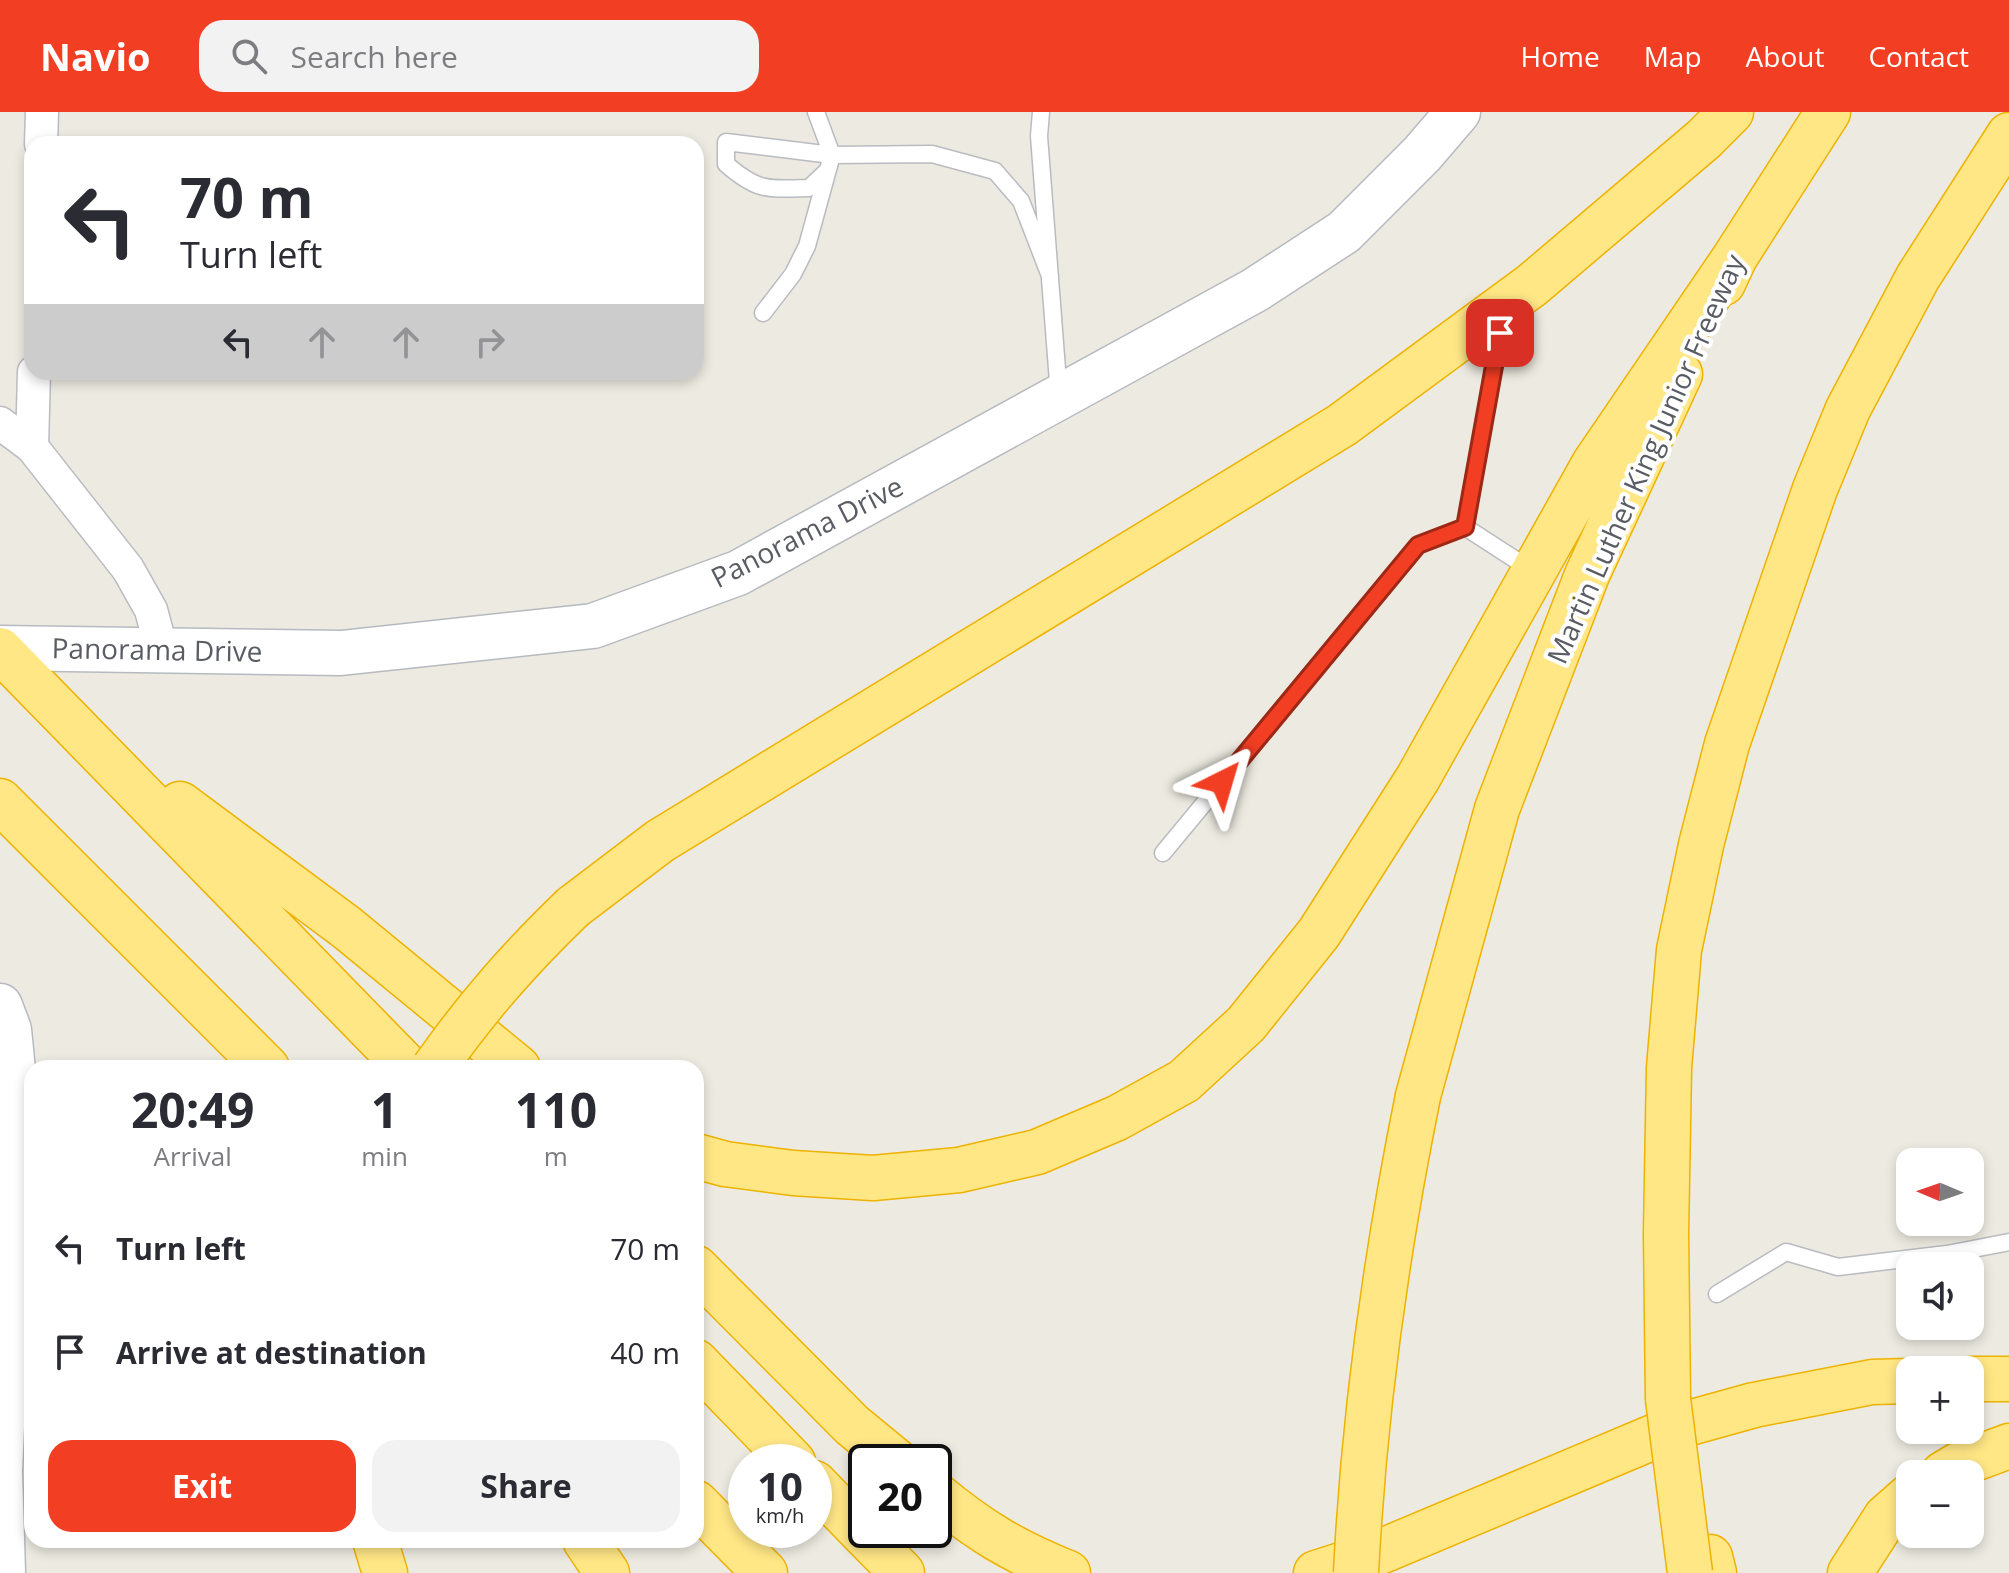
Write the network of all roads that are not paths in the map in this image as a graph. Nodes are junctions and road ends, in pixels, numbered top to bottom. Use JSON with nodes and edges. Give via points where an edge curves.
{"nodes":[{"id":1,"x":42,"y":112,"type":"edge"},
{"id":2,"x":816,"y":112,"type":"edge"},
{"id":3,"x":1041,"y":112,"type":"edge"},
{"id":4,"x":1458,"y":112,"type":"edge"},
{"id":5,"x":1731,"y":112,"type":"edge"},
{"id":6,"x":1828,"y":112,"type":"edge"},
{"id":7,"x":2009,"y":135,"type":"edge"},
{"id":8,"x":41,"y":136,"type":"edge"},
{"id":9,"x":830,"y":162,"type":"junction"},
{"id":10,"x":1735,"y":257,"type":"junction"},
{"id":11,"x":1050,"y":276,"type":"junction"},
{"id":12,"x":1505,"y":305,"type":"junction"},
{"id":13,"x":763,"y":313,"type":"dead end"},
{"id":14,"x":34,"y":380,"type":"edge"},
{"id":15,"x":1059,"y":397,"type":"junction"},
{"id":16,"x":0,"y":423,"type":"edge"},
{"id":17,"x":32,"y":447,"type":"junction"},
{"id":18,"x":1465,"y":527,"type":"junction"},
{"id":19,"x":1534,"y":571,"type":"junction"},
{"id":20,"x":0,"y":649,"type":"edge"},
{"id":21,"x":162,"y":651,"type":"junction"},
{"id":22,"x":72,"y":724,"type":"junction"},
{"id":23,"x":0,"y":801,"type":"edge"},
{"id":24,"x":1163,"y":853,"type":"dead end"},
{"id":25,"x":121,"y":920,"type":"junction"},
{"id":26,"x":0,"y":1006,"type":"edge"},
{"id":27,"x":227,"y":1060,"type":"edge"},
{"id":28,"x":259,"y":1060,"type":"edge"},
{"id":29,"x":400,"y":1060,"type":"edge"},
{"id":30,"x":440,"y":1060,"type":"edge"},
{"id":31,"x":465,"y":1060,"type":"edge"},
{"id":32,"x":508,"y":1060,"type":"edge"},
{"id":33,"x":704,"y":1158,"type":"edge"},
{"id":34,"x":2009,"y":1242,"type":"edge"},
{"id":35,"x":704,"y":1276,"type":"edge"},
{"id":36,"x":1717,"y":1294,"type":"dead end"},
{"id":37,"x":704,"y":1370,"type":"edge"},
{"id":38,"x":1984,"y":1379,"type":"edge"},
{"id":39,"x":2009,"y":1379,"type":"edge"},
{"id":40,"x":1896,"y":1381,"type":"edge"},
{"id":41,"x":776,"y":1444,"type":"edge"},
{"id":42,"x":875,"y":1444,"type":"edge"},
{"id":43,"x":2009,"y":1446,"type":"edge"},
{"id":44,"x":1973,"y":1460,"type":"edge"},
{"id":45,"x":1984,"y":1468,"type":"edge"},
{"id":46,"x":2009,"y":1475,"type":"edge"},
{"id":47,"x":832,"y":1501,"type":"edge"},
{"id":48,"x":952,"y":1508,"type":"edge"},
{"id":49,"x":1896,"y":1508,"type":"edge"},
{"id":50,"x":704,"y":1511,"type":"edge"},
{"id":51,"x":590,"y":1548,"type":"edge"},
{"id":52,"x":1705,"y":1568,"type":"edge"},
{"id":53,"x":3,"y":1573,"type":"edge"},
{"id":54,"x":607,"y":1573,"type":"edge"},
{"id":55,"x":765,"y":1573,"type":"edge"},
{"id":56,"x":902,"y":1573,"type":"edge"},
{"id":57,"x":1068,"y":1573,"type":"edge"},
{"id":58,"x":1316,"y":1573,"type":"edge"},
{"id":59,"x":1356,"y":1573,"type":"edge"},
{"id":60,"x":1850,"y":1573,"type":"edge"}],
"edges":[{"from":1,"to":8,"type":"street"},
{"from":2,"to":9,"type":"lane"},
{"from":3,"to":11,"type":"lane"},
{"from":4,"to":15,"type":"street","name":"Panorama Drive","via":[[1344,232],[1255,290]]},
{"from":5,"to":12,"type":"highway"},
{"from":6,"to":10,"type":"highway","name":"Martin Luther King Junior Freeway"},
{"from":7,"to":52,"type":"highway","bridge":true,"via":[[1918,277],[1848,409],[1727,744],[1701,845],[1679,950],[1669,1068],[1666,1233],[1668,1399]]},
{"from":9,"to":9,"type":"lane","via":[[726,142],[726,164],[765,189],[809,188]]},
{"from":9,"to":11,"type":"lane","via":[[932,154],[995,171],[1021,201]]},
{"from":9,"to":13,"type":"lane","via":[[807,246]]},
{"from":10,"to":19,"type":"highway","via":[[1594,464]]},
{"from":10,"to":59,"type":"highway","name":"Martin Luther King Junior Freeway","bridge":true,"via":[[1587,575],[1497,809],[1418,1096],[1381,1300]]},
{"from":11,"to":15,"type":"lane"},
{"from":12,"to":18,"type":"lane"},
{"from":12,"to":30,"type":"highway","bridge":true,"via":[[1342,425],[660,841],[573,907],[521,957]]},
{"from":14,"to":17,"type":"street"},
{"from":15,"to":21,"type":"street","name":"Panorama Drive","via":[[738,573],[593,626],[341,653]]},
{"from":16,"to":17,"type":"street"},
{"from":17,"to":21,"type":"street","via":[[128,569],[151,610]]},
{"from":18,"to":19,"type":"lane"},
{"from":18,"to":24,"type":"lane","via":[[1418,545]]},
{"from":19,"to":33,"type":"highway","via":[[1418,778],[1319,933],[1246,1024],[1184,1081],[1117,1118],[1037,1152],[959,1170],[873,1178],[793,1173]]},
{"from":20,"to":21,"type":"street","name":"Panorama Drive"},
{"from":20,"to":22,"type":"highway"},
{"from":22,"to":29,"type":"highway"},
{"from":22,"to":31,"type":"highway"},
{"from":22,"to":32,"type":"highway","via":[[346,927]]},
{"from":23,"to":25,"type":"highway"},
{"from":25,"to":27,"type":"highway"},
{"from":25,"to":28,"type":"highway"},
{"from":26,"to":53,"type":"street","via":[[9,1030],[13,1070],[0,1471]]},
{"from":34,"to":36,"type":"lane","via":[[1838,1267],[1786,1252]]},
{"from":35,"to":42,"type":"highway"},
{"from":37,"to":41,"type":"highway"},
{"from":38,"to":39,"type":"highway"},
{"from":40,"to":58,"type":"highway","via":[[1754,1405],[1682,1425],[1375,1554]]},
{"from":43,"to":44,"type":"highway"},
{"from":45,"to":46,"type":"highway"},
{"from":47,"to":56,"type":"highway"},
{"from":48,"to":57,"type":"highway","via":[[1026,1556]]},
{"from":49,"to":60,"type":"highway"},
{"from":50,"to":55,"type":"highway"},
{"from":51,"to":54,"type":"highway"}]}
